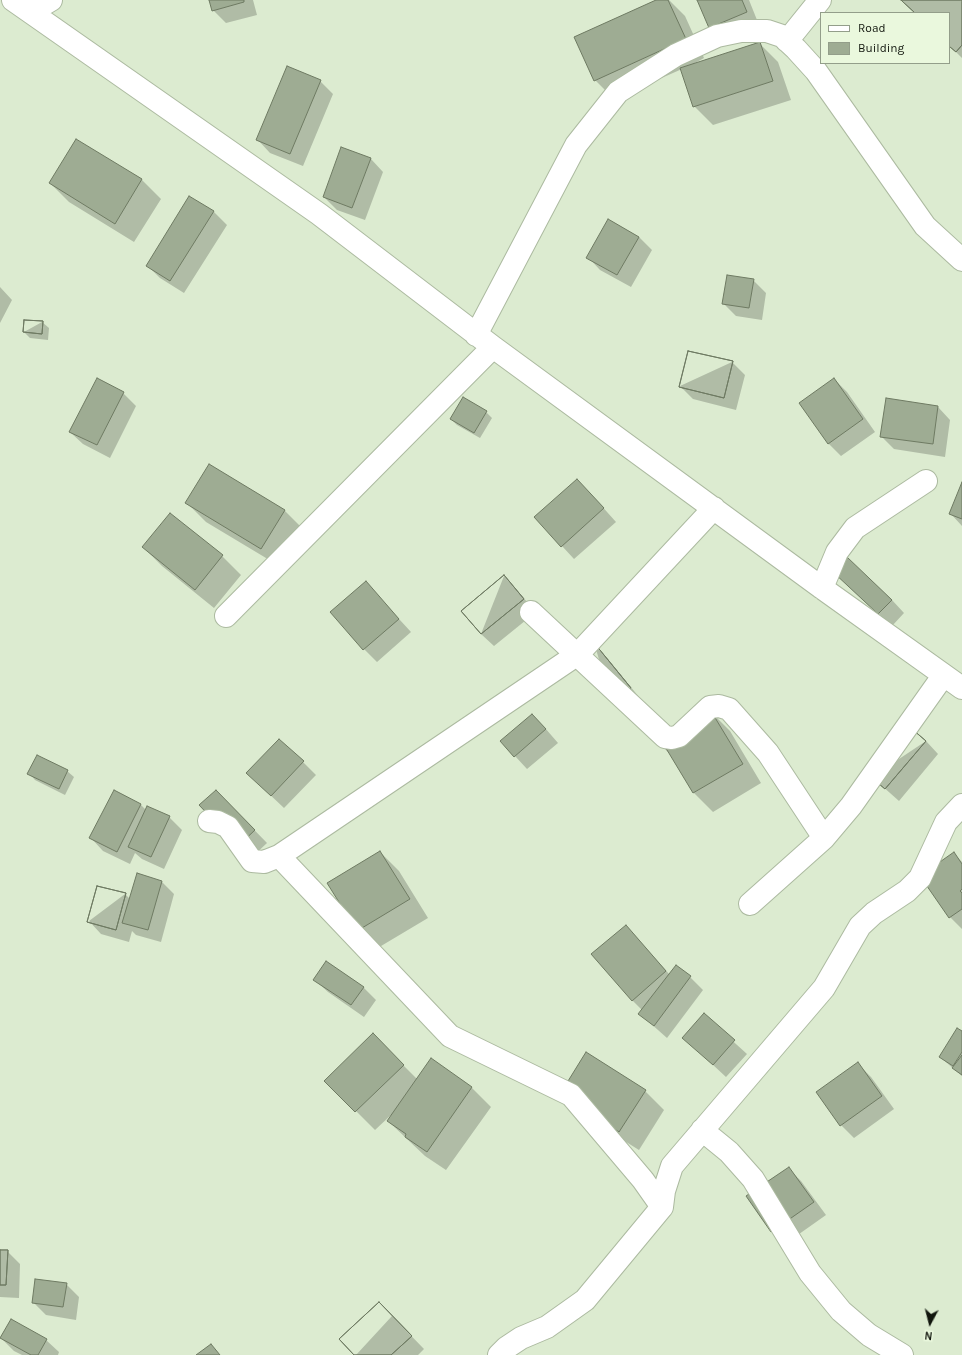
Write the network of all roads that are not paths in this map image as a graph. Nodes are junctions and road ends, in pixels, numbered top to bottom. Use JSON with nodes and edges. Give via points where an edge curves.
{"nodes":[{"id":1,"x":13,"y":0,"type":"edge"},
{"id":2,"x":51,"y":0,"type":"edge"},
{"id":3,"x":820,"y":0,"type":"edge"},
{"id":4,"x":31,"y":12,"type":"junction"},
{"id":5,"x":786,"y":41,"type":"junction"},
{"id":6,"x":962,"y":260,"type":"edge"},
{"id":7,"x":485,"y":341,"type":"junction"},
{"id":8,"x":926,"y":481,"type":"dead end"},
{"id":9,"x":714,"y":508,"type":"junction"},
{"id":10,"x":822,"y":588,"type":"junction"},
{"id":11,"x":531,"y":612,"type":"dead end"},
{"id":12,"x":226,"y":616,"type":"dead end"},
{"id":13,"x":578,"y":654,"type":"junction"},
{"id":14,"x":943,"y":676,"type":"junction"},
{"id":15,"x":962,"y":688,"type":"edge"},
{"id":16,"x":962,"y":805,"type":"edge"},
{"id":17,"x":209,"y":821,"type":"dead end"},
{"id":18,"x":824,"y":838,"type":"junction"},
{"id":19,"x":279,"y":856,"type":"junction"},
{"id":20,"x":750,"y":904,"type":"dead end"},
{"id":21,"x":702,"y":1130,"type":"junction"},
{"id":22,"x":672,"y":1166,"type":"junction"},
{"id":23,"x":643,"y":1180,"type":"junction"},
{"id":24,"x":662,"y":1207,"type":"junction"},
{"id":25,"x":498,"y":1355,"type":"edge"},
{"id":26,"x":902,"y":1355,"type":"edge"}],
"edges":[{"from":1,"to":4,"type":"street"},
{"from":2,"to":4,"type":"street"},
{"from":3,"to":5,"type":"street"},
{"from":4,"to":7,"type":"street","via":[[319,214]]},
{"from":5,"to":6,"type":"street","via":[[816,71],[925,226]]},
{"from":5,"to":7,"type":"street","via":[[782,36],[768,31],[741,31],[717,36],[676,56],[618,92],[576,145]]},
{"from":7,"to":9,"type":"street"},
{"from":7,"to":12,"type":"street"},
{"from":8,"to":10,"type":"street","via":[[855,528],[837,552]]},
{"from":9,"to":10,"type":"street"},
{"from":9,"to":13,"type":"street"},
{"from":10,"to":14,"type":"street"},
{"from":11,"to":13,"type":"street"},
{"from":13,"to":18,"type":"street","via":[[665,737],[679,736],[710,707],[729,709],[768,753]]},
{"from":13,"to":19,"type":"street"},
{"from":14,"to":15,"type":"street"},
{"from":14,"to":18,"type":"street","via":[[851,806]]},
{"from":16,"to":21,"type":"street","via":[[946,822],[920,878],[907,891],[874,913],[860,926],[824,988]]},
{"from":17,"to":19,"type":"street","via":[[228,827],[252,862],[264,862]]},
{"from":18,"to":20,"type":"street"},
{"from":19,"to":23,"type":"street","via":[[450,1036],[571,1095]]},
{"from":21,"to":22,"type":"street"},
{"from":21,"to":26,"type":"street","via":[[730,1152],[753,1179],[810,1273],[841,1311],[869,1335]]},
{"from":22,"to":23,"type":"street"},
{"from":22,"to":24,"type":"street"},
{"from":23,"to":24,"type":"street"},
{"from":24,"to":25,"type":"street","via":[[585,1300],[547,1327],[521,1338]]}]}
